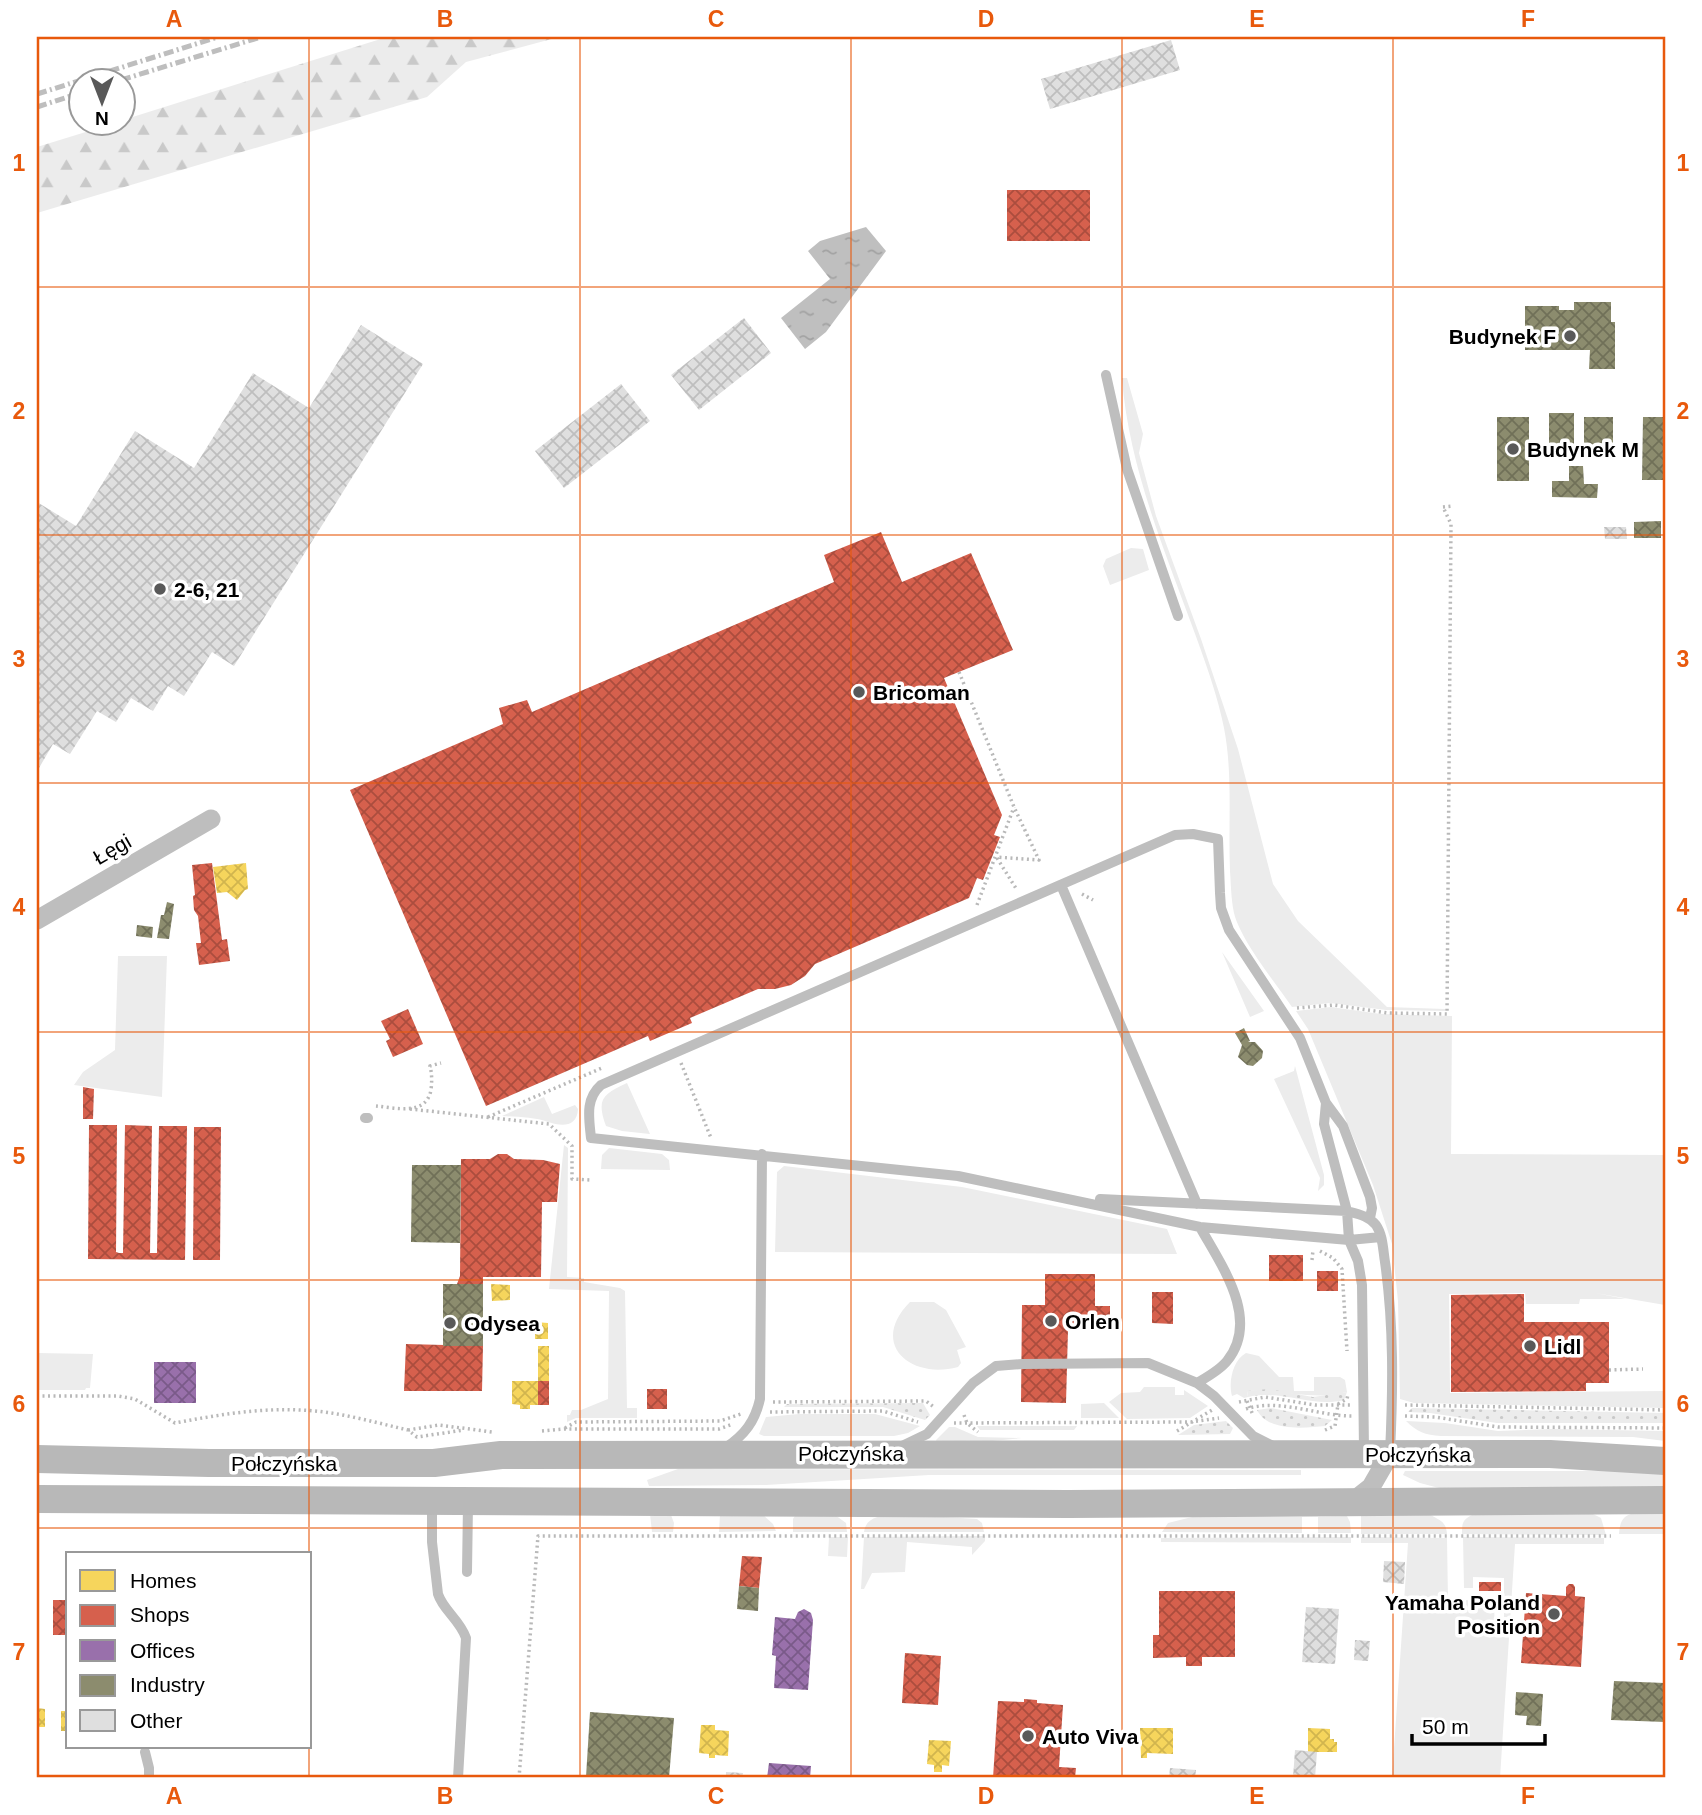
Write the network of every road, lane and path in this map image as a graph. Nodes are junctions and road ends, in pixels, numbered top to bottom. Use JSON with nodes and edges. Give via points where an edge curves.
{"nodes":[{"id":1,"x":1106,"y":375,"type":"dead end"},
{"id":2,"x":1452,"y":506,"type":"dead end"},
{"id":3,"x":1178,"y":616,"type":"dead end"},
{"id":4,"x":959,"y":672,"type":"dead end"},
{"id":5,"x":1014,"y":807,"type":"junction"},
{"id":6,"x":211,"y":820,"type":"dead end"},
{"id":7,"x":996,"y":857,"type":"junction"},
{"id":8,"x":1061,"y":885,"type":"junction"},
{"id":9,"x":1083,"y":894,"type":"dead end"},
{"id":10,"x":1093,"y":900,"type":"dead end"},
{"id":11,"x":1022,"y":902,"type":"junction"},
{"id":12,"x":977,"y":905,"type":"dead end"},
{"id":13,"x":37,"y":920,"type":"edge"},
{"id":14,"x":1283,"y":1013,"type":"junction"},
{"id":15,"x":680,"y":1060,"type":"dead end"},
{"id":16,"x":441,"y":1063,"type":"dead end"},
{"id":17,"x":1326,"y":1103,"type":"junction"},
{"id":18,"x":410,"y":1109,"type":"junction"},
{"id":19,"x":367,"y":1118,"type":"dead end"},
{"id":20,"x":701,"y":1148,"type":"junction"},
{"id":21,"x":762,"y":1154,"type":"junction"},
{"id":22,"x":591,"y":1180,"type":"dead end"},
{"id":23,"x":1072,"y":1198,"type":"junction"},
{"id":24,"x":1198,"y":1204,"type":"junction"},
{"id":25,"x":1348,"y":1211,"type":"junction"},
{"id":26,"x":1370,"y":1218,"type":"junction"},
{"id":27,"x":1200,"y":1227,"type":"junction"},
{"id":28,"x":1381,"y":1237,"type":"junction"},
{"id":29,"x":1349,"y":1240,"type":"junction"},
{"id":30,"x":1307,"y":1249,"type":"dead end"},
{"id":31,"x":1313,"y":1250,"type":"junction"},
{"id":32,"x":1312,"y":1260,"type":"dead end"},
{"id":33,"x":1348,"y":1352,"type":"dead end"},
{"id":34,"x":1609,"y":1370,"type":"dead end"},
{"id":35,"x":1643,"y":1370,"type":"dead end"},
{"id":36,"x":1197,"y":1383,"type":"junction"},
{"id":37,"x":1349,"y":1391,"type":"dead end"},
{"id":38,"x":37,"y":1396,"type":"edge"},
{"id":39,"x":1247,"y":1401,"type":"junction"},
{"id":40,"x":1235,"y":1402,"type":"dead end"},
{"id":41,"x":770,"y":1403,"type":"dead end"},
{"id":42,"x":1351,"y":1405,"type":"dead end"},
{"id":43,"x":1402,"y":1405,"type":"dead end"},
{"id":44,"x":1338,"y":1406,"type":"junction"},
{"id":45,"x":1249,"y":1408,"type":"junction"},
{"id":46,"x":936,"y":1409,"type":"dead end"},
{"id":47,"x":1665,"y":1410,"type":"edge"},
{"id":48,"x":1241,"y":1411,"type":"dead end"},
{"id":49,"x":747,"y":1412,"type":"dead end"},
{"id":50,"x":767,"y":1413,"type":"dead end"},
{"id":51,"x":1337,"y":1416,"type":"junction"},
{"id":52,"x":1348,"y":1416,"type":"dead end"},
{"id":53,"x":1404,"y":1416,"type":"dead end"},
{"id":54,"x":1223,"y":1417,"type":"dead end"},
{"id":55,"x":1256,"y":1419,"type":"dead end"},
{"id":56,"x":738,"y":1423,"type":"dead end"},
{"id":57,"x":923,"y":1423,"type":"dead end"},
{"id":58,"x":952,"y":1423,"type":"dead end"},
{"id":59,"x":1665,"y":1428,"type":"edge"},
{"id":60,"x":408,"y":1430,"type":"junction"},
{"id":61,"x":1317,"y":1431,"type":"dead end"},
{"id":62,"x":886,"y":1453,"type":"junction"},
{"id":63,"x":1287,"y":1453,"type":"junction"},
{"id":64,"x":717,"y":1454,"type":"junction"},
{"id":65,"x":37,"y":1459,"type":"edge"},
{"id":66,"x":1665,"y":1461,"type":"edge"},
{"id":67,"x":1377,"y":1462,"type":"junction"},
{"id":68,"x":37,"y":1499,"type":"edge"},
{"id":69,"x":432,"y":1500,"type":"junction"},
{"id":70,"x":468,"y":1500,"type":"junction"},
{"id":71,"x":1665,"y":1500,"type":"edge"},
{"id":72,"x":1400,"y":1501,"type":"junction"},
{"id":73,"x":1352,"y":1502,"type":"junction"},
{"id":74,"x":1611,"y":1536,"type":"dead end"},
{"id":75,"x":467,"y":1572,"type":"dead end"},
{"id":76,"x":145,"y":1752,"type":"dead end"},
{"id":77,"x":149,"y":1778,"type":"edge"},
{"id":78,"x":458,"y":1778,"type":"edge"},
{"id":79,"x":519,"y":1778,"type":"edge"}],
"edges":[{"from":1,"to":3,"type":"lane","via":[[1127,469]]},
{"from":2,"to":14,"type":"path","via":[[1442,507],[1451,524],[1447,1013],[1388,1013],[1334,1005]]},
{"from":4,"to":5,"type":"path"},
{"from":5,"to":7,"type":"path"},
{"from":5,"to":7,"type":"path","via":[[1039,860]]},
{"from":6,"to":13,"type":"street","name":"Łęgi"},
{"from":7,"to":11,"type":"path"},
{"from":7,"to":12,"type":"path"},
{"from":8,"to":11,"type":"lane"},
{"from":8,"to":14,"type":"lane","via":[[1175,835],[1218,839],[1221,908],[1229,930]]},
{"from":8,"to":24,"type":"lane"},
{"from":9,"to":10,"type":"path"},
{"from":11,"to":20,"type":"lane","via":[[596,1089],[588,1108],[591,1138]]},
{"from":14,"to":17,"type":"lane","via":[[1300,1038]]},
{"from":15,"to":20,"type":"path","via":[[711,1139]]},
{"from":16,"to":18,"type":"path","via":[[430,1066],[427,1101]]},
{"from":17,"to":25,"type":"lane","via":[[1324,1124]]},
{"from":17,"to":26,"type":"lane","via":[[1343,1126],[1370,1197]]},
{"from":18,"to":19,"type":"path","via":[[369,1106]]},
{"from":18,"to":22,"type":"path","via":[[549,1124],[572,1146],[572,1179]]},
{"from":20,"to":21,"type":"lane"},
{"from":21,"to":23,"type":"lane","via":[[958,1176]]},
{"from":21,"to":64,"type":"lane","via":[[760,1399],[746,1432]]},
{"from":23,"to":24,"type":"lane"},
{"from":23,"to":27,"type":"lane"},
{"from":24,"to":25,"type":"lane"},
{"from":25,"to":26,"type":"lane"},
{"from":25,"to":29,"type":"lane"},
{"from":26,"to":28,"type":"lane"},
{"from":27,"to":29,"type":"lane"},
{"from":27,"to":36,"type":"lane","via":[[1234,1292],[1241,1332],[1225,1364]]},
{"from":28,"to":29,"type":"lane"},
{"from":28,"to":67,"type":"lane","via":[[1390,1294],[1392,1417]]},
{"from":29,"to":67,"type":"lane","via":[[1362,1285]]},
{"from":30,"to":31,"type":"path"},
{"from":31,"to":32,"type":"path"},
{"from":31,"to":33,"type":"path","via":[[1333,1258],[1342,1269]]},
{"from":34,"to":35,"type":"path"},
{"from":36,"to":62,"type":"lane","via":[[1148,1363],[996,1366],[973,1382],[927,1434]]},
{"from":36,"to":63,"type":"lane","via":[[1253,1436]]},
{"from":37,"to":44,"type":"path"},
{"from":38,"to":60,"type":"path","via":[[135,1399],[175,1423],[248,1411],[302,1410]]},
{"from":39,"to":40,"type":"path"},
{"from":39,"to":44,"type":"path","via":[[1265,1397]]},
{"from":39,"to":45,"type":"path"},
{"from":41,"to":46,"type":"path","via":[[926,1401]]},
{"from":42,"to":44,"type":"path"},
{"from":43,"to":47,"type":"path"},
{"from":44,"to":51,"type":"path"},
{"from":45,"to":48,"type":"path"},
{"from":45,"to":51,"type":"path","via":[[1267,1405]]},
{"from":45,"to":55,"type":"path"},
{"from":49,"to":56,"type":"path","via":[[720,1421],[576,1422],[564,1429],[719,1429]]},
{"from":50,"to":57,"type":"path","via":[[883,1411]]},
{"from":51,"to":52,"type":"path"},
{"from":51,"to":61,"type":"path","via":[[1333,1427]]},
{"from":53,"to":59,"type":"path","via":[[1498,1427]]},
{"from":54,"to":58,"type":"path","via":[[1191,1422]]},
{"from":60,"to":60,"type":"path","via":[[439,1425],[466,1430],[417,1437]]},
{"from":62,"to":63,"type":"main road","name":"Połczyńska"},
{"from":62,"to":64,"type":"main road","name":"Połczyńska"},
{"from":63,"to":67,"type":"main road","name":"Połczyńska"},
{"from":64,"to":65,"type":"main road","name":"Połczyńska","via":[[501,1455],[434,1463]]},
{"from":66,"to":67,"type":"main road","name":"Połczyńska","via":[[1550,1454]]},
{"from":67,"to":72,"type":"street"},
{"from":67,"to":73,"type":"street","via":[[1371,1487]]},
{"from":68,"to":69,"type":"main road","name":"Połczyńska"},
{"from":69,"to":70,"type":"main road","name":"Połczyńska"},
{"from":69,"to":78,"type":"lane","via":[[438,1594],[466,1638]]},
{"from":70,"to":73,"type":"main road","name":"Połczyńska"},
{"from":70,"to":75,"type":"lane"},
{"from":71,"to":72,"type":"main road","name":"Połczyńska"},
{"from":72,"to":73,"type":"main road","name":"Połczyńska"},
{"from":74,"to":79,"type":"path","via":[[538,1536]]},
{"from":76,"to":77,"type":"lane"}]}
